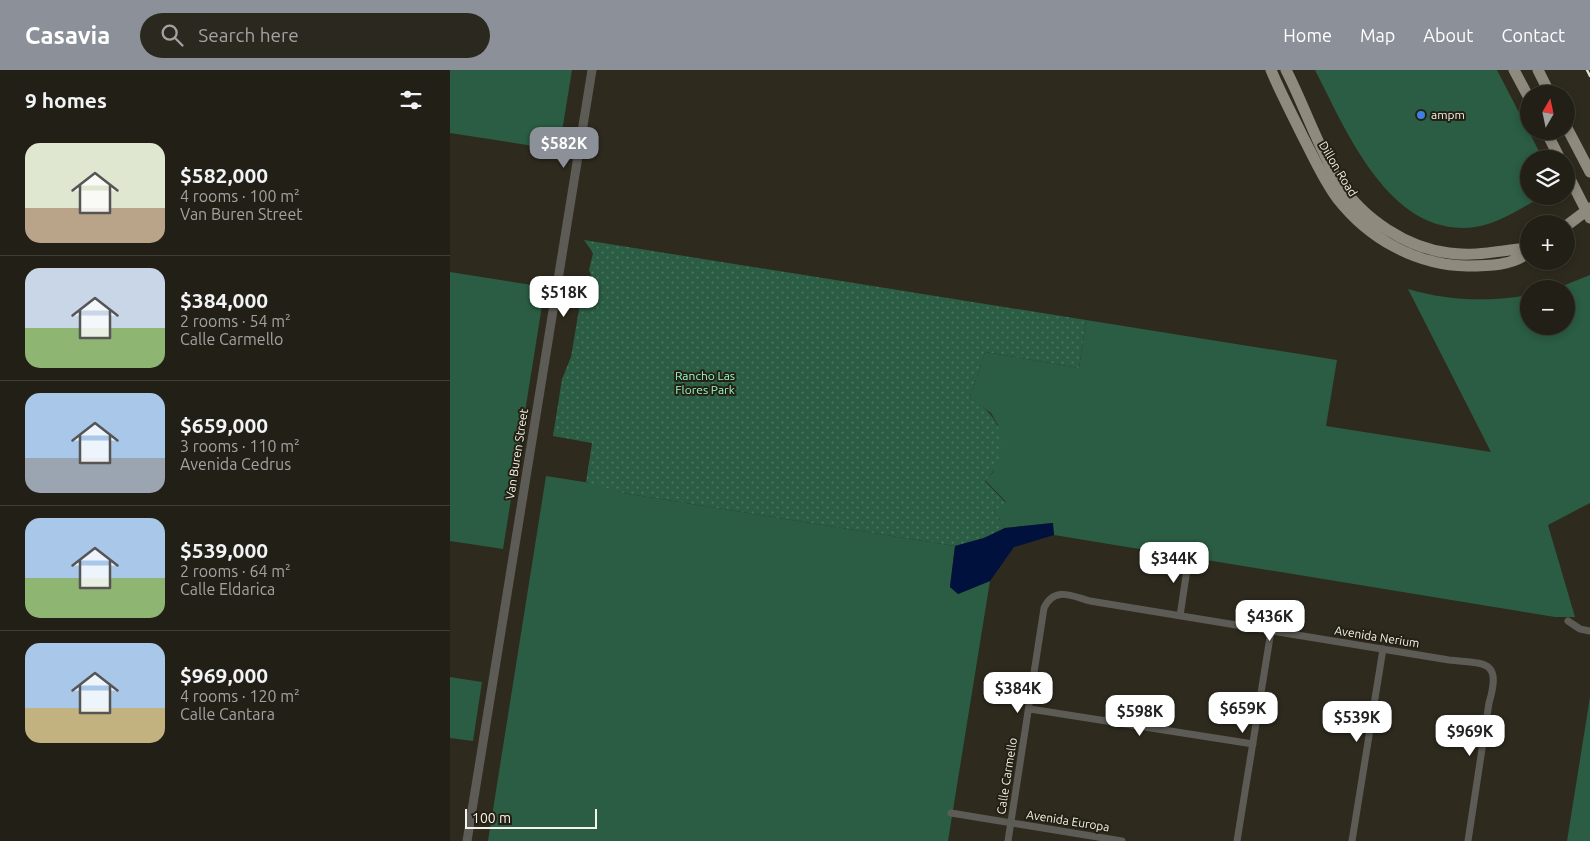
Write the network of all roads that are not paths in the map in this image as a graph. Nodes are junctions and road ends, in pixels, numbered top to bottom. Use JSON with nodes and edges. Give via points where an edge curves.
{"nodes":[{"id":1,"x":592,"y":70,"type":"edge"},
{"id":2,"x":1271,"y":70,"type":"edge"},
{"id":3,"x":1286,"y":70,"type":"edge"},
{"id":4,"x":1514,"y":70,"type":"edge"},
{"id":5,"x":1538,"y":70,"type":"edge"},
{"id":6,"x":1522,"y":85,"type":"edge"},
{"id":7,"x":1546,"y":85,"type":"edge"},
{"id":8,"x":1573,"y":140,"type":"edge"},
{"id":9,"x":1590,"y":172,"type":"edge"},
{"id":10,"x":1575,"y":189,"type":"edge"},
{"id":11,"x":1590,"y":208,"type":"edge"},
{"id":12,"x":1590,"y":218,"type":"edge"},
{"id":13,"x":1575,"y":219,"type":"edge"},
{"id":14,"x":1520,"y":249,"type":"edge"},
{"id":15,"x":1520,"y":258,"type":"edge"},
{"id":16,"x":1189,"y":556,"type":"dead end"},
{"id":17,"x":1050,"y":598,"type":"joint"},
{"id":18,"x":1180,"y":616,"type":"junction"},
{"id":19,"x":1568,"y":620,"type":"dead end"},
{"id":20,"x":1590,"y":630,"type":"edge"},
{"id":21,"x":1271,"y":631,"type":"junction"},
{"id":22,"x":1383,"y":649,"type":"junction"},
{"id":23,"x":1030,"y":708,"type":"junction"},
{"id":24,"x":1253,"y":744,"type":"junction"},
{"id":25,"x":951,"y":813,"type":"dead end"},
{"id":26,"x":1011,"y":823,"type":"junction"},
{"id":27,"x":467,"y":841,"type":"edge"},
{"id":28,"x":1008,"y":841,"type":"edge"},
{"id":29,"x":1122,"y":841,"type":"edge"},
{"id":30,"x":1237,"y":841,"type":"edge"},
{"id":31,"x":1352,"y":841,"type":"edge"},
{"id":32,"x":1468,"y":841,"type":"edge"}],
"edges":[{"from":1,"to":27,"type":"street","name":"Van Buren Street"},
{"from":2,"to":15,"type":"main road","name":"Dillon Road","via":[[1332,190],[1350,213],[1376,235],[1418,258],[1448,265],[1494,264]]},
{"from":3,"to":14,"type":"main road","name":"Dillon Road","via":[[1340,183],[1366,213],[1389,230],[1422,247],[1473,255]]},
{"from":4,"to":6,"type":"main road"},
{"from":5,"to":7,"type":"main road"},
{"from":8,"to":9,"type":"main road"},
{"from":10,"to":12,"type":"main road"},
{"from":11,"to":13,"type":"main road","bridge":true},
{"from":16,"to":18,"type":"street"},
{"from":17,"to":18,"type":"street","name":"Avenida Nerium","via":[[1062,594]]},
{"from":17,"to":23,"type":"street","name":"Calle Carmello","via":[[1044,608]]},
{"from":18,"to":21,"type":"street","name":"Avenida Nerium"},
{"from":19,"to":20,"type":"street","via":[[1580,629]]},
{"from":21,"to":22,"type":"street","name":"Avenida Nerium"},
{"from":21,"to":24,"type":"street"},
{"from":22,"to":31,"type":"street"},
{"from":22,"to":32,"type":"street","name":"Avenida Nerium","via":[[1482,662],[1492,671],[1495,683],[1489,703]]},
{"from":23,"to":24,"type":"street"},
{"from":23,"to":26,"type":"street","name":"Calle Carmello"},
{"from":24,"to":30,"type":"street"},
{"from":25,"to":26,"type":"street","name":"Avenida Europa"},
{"from":26,"to":28,"type":"street","name":"Calle Carmello"},
{"from":26,"to":29,"type":"street","name":"Avenida Europa"}]}
